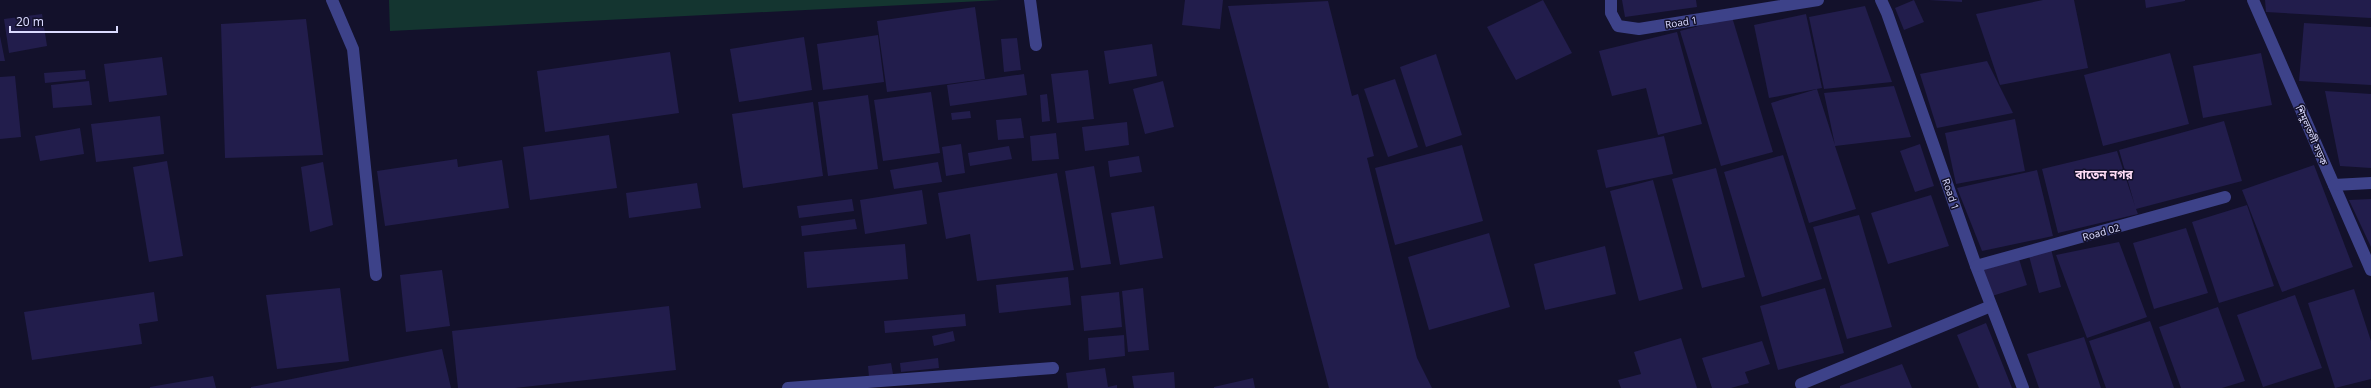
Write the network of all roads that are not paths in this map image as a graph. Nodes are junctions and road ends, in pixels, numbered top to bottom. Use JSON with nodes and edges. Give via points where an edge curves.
{"nodes":[{"id":1,"x":332,"y":0,"type":"edge"},
{"id":2,"x":1030,"y":0,"type":"edge"},
{"id":3,"x":1611,"y":0,"type":"edge"},
{"id":4,"x":1818,"y":0,"type":"edge"},
{"id":5,"x":1880,"y":0,"type":"edge"},
{"id":6,"x":2253,"y":0,"type":"edge"},
{"id":7,"x":1036,"y":44,"type":"dead end"},
{"id":8,"x":2371,"y":183,"type":"edge"},
{"id":9,"x":2334,"y":185,"type":"junction"},
{"id":10,"x":2225,"y":197,"type":"dead end"},
{"id":11,"x":1976,"y":266,"type":"junction"},
{"id":12,"x":2371,"y":270,"type":"edge"},
{"id":13,"x":376,"y":275,"type":"dead end"},
{"id":14,"x":1991,"y":306,"type":"junction"},
{"id":15,"x":1054,"y":368,"type":"dead end"},
{"id":16,"x":1800,"y":384,"type":"dead end"},
{"id":17,"x":788,"y":388,"type":"edge"},
{"id":18,"x":2023,"y":388,"type":"edge"}],
"edges":[{"from":1,"to":13,"type":"street","via":[[353,49]]},
{"from":2,"to":7,"type":"street"},
{"from":3,"to":4,"type":"street","name":"Road 1","via":[[1611,13],[1618,26],[1639,29]]},
{"from":5,"to":11,"type":"street","name":"Road 1","via":[[1887,13]]},
{"from":6,"to":9,"type":"street","name":"শিমুলতলী সড়ক"},
{"from":8,"to":9,"type":"street"},
{"from":9,"to":12,"type":"street","name":"শিমুলতলী সড়ক"},
{"from":10,"to":11,"type":"street","name":"Road 02"},
{"from":11,"to":14,"type":"street","name":"Road 1"},
{"from":14,"to":16,"type":"street"},
{"from":14,"to":18,"type":"street","name":"Road 1"},
{"from":15,"to":17,"type":"street"}]}
